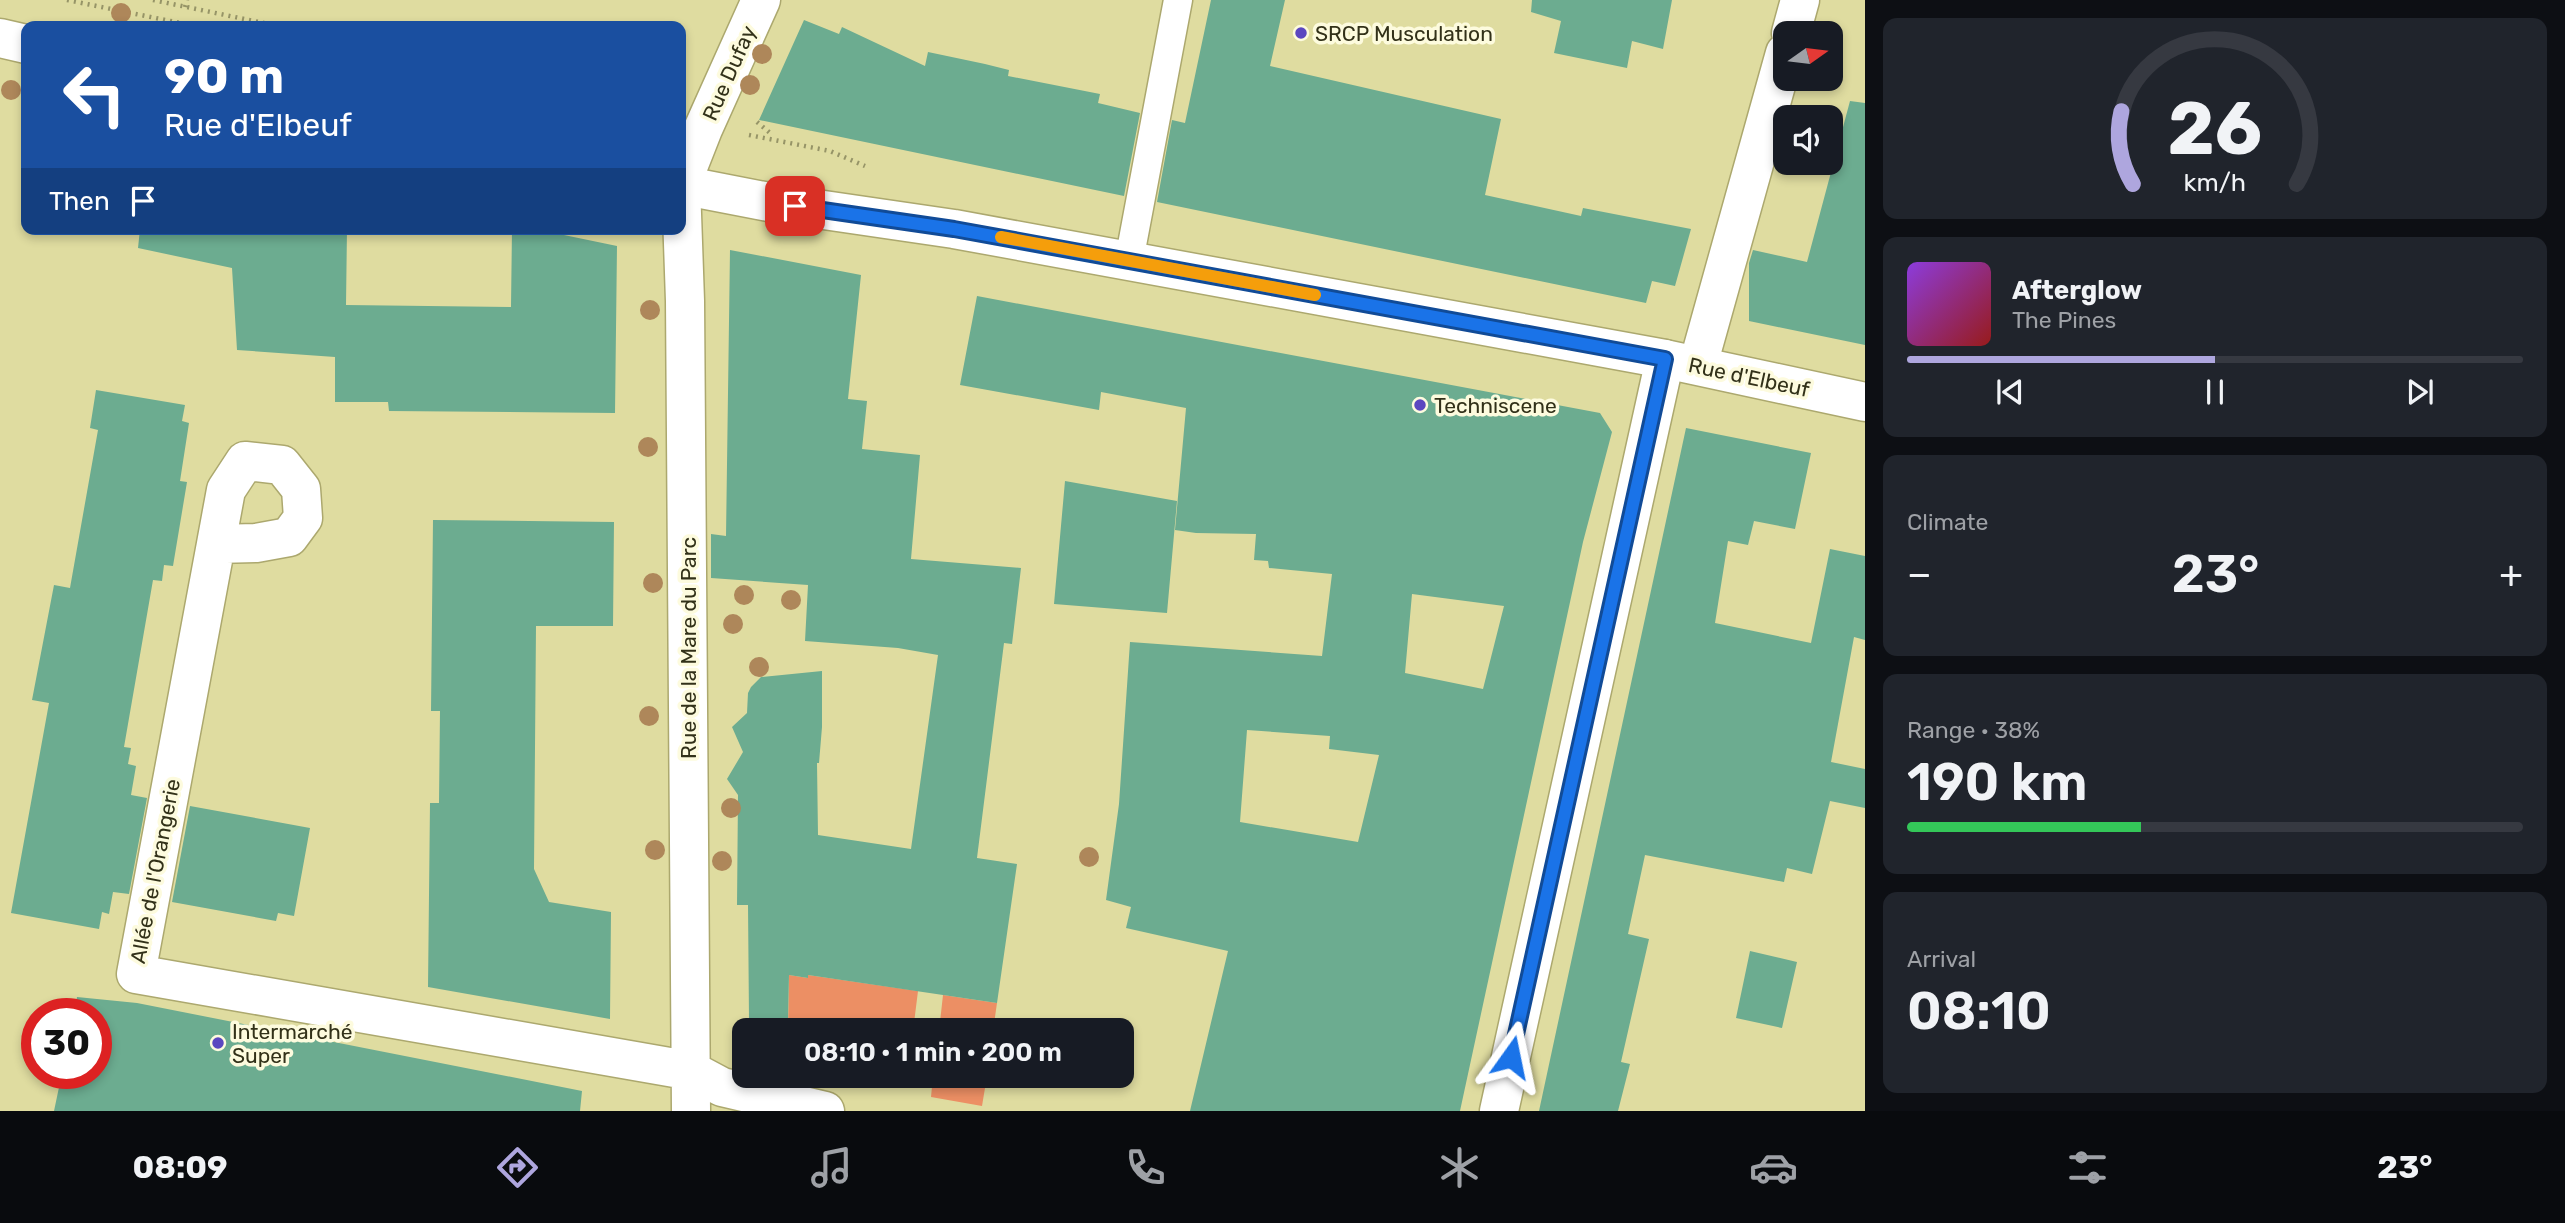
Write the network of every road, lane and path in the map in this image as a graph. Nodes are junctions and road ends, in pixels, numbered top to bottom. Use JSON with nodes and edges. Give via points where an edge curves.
{"nodes":[{"id":1,"x":67,"y":0,"type":"edge"},
{"id":2,"x":153,"y":0,"type":"edge"},
{"id":3,"x":187,"y":0,"type":"edge"},
{"id":4,"x":761,"y":0,"type":"edge"},
{"id":5,"x":1178,"y":0,"type":"edge"},
{"id":6,"x":1800,"y":0,"type":"edge"},
{"id":7,"x":185,"y":7,"type":"junction"},
{"id":8,"x":170,"y":21,"type":"edge"},
{"id":9,"x":254,"y":21,"type":"edge"},
{"id":10,"x":1794,"y":21,"type":"edge"},
{"id":11,"x":0,"y":38,"type":"edge"},
{"id":12,"x":21,"y":43,"type":"edge"},
{"id":13,"x":1773,"y":89,"type":"edge"},
{"id":14,"x":686,"y":172,"type":"edge"},
{"id":15,"x":686,"y":186,"type":"edge"},
{"id":16,"x":683,"y":235,"type":"edge"},
{"id":17,"x":1129,"y":261,"type":"junction"},
{"id":18,"x":1681,"y":362,"type":"junction"},
{"id":19,"x":1865,"y":402,"type":"edge"},
{"id":20,"x":216,"y":544,"type":"dead end"},
{"id":21,"x":692,"y":1070,"type":"junction"},
{"id":22,"x":691,"y":1111,"type":"edge"},
{"id":23,"x":825,"y":1111,"type":"edge"},
{"id":24,"x":1499,"y":1111,"type":"edge"}],
"edges":[{"from":1,"to":8,"type":"path"},
{"from":2,"to":7,"type":"path"},
{"from":3,"to":7,"type":"path"},
{"from":4,"to":14,"type":"street","name":"Rue Dufay"},
{"from":5,"to":17,"type":"lane"},
{"from":6,"to":10,"type":"street"},
{"from":7,"to":9,"type":"path"},
{"from":11,"to":12,"type":"street"},
{"from":13,"to":18,"type":"street"},
{"from":15,"to":17,"type":"street","name":"Rue d'Elbeuf"},
{"from":16,"to":21,"type":"street","name":"Rue de la Mare du Parc"},
{"from":17,"to":18,"type":"street","name":"Rue d'Elbeuf"},
{"from":18,"to":19,"type":"street","name":"Rue d'Elbeuf"},
{"from":18,"to":24,"type":"street"},
{"from":20,"to":21,"type":"street","name":"Allée de l'Orangerie","via":[[136,974]]},
{"from":21,"to":22,"type":"street","name":"Rue de la Mare du Parc"},
{"from":21,"to":23,"type":"street","via":[[722,1087]]}]}
